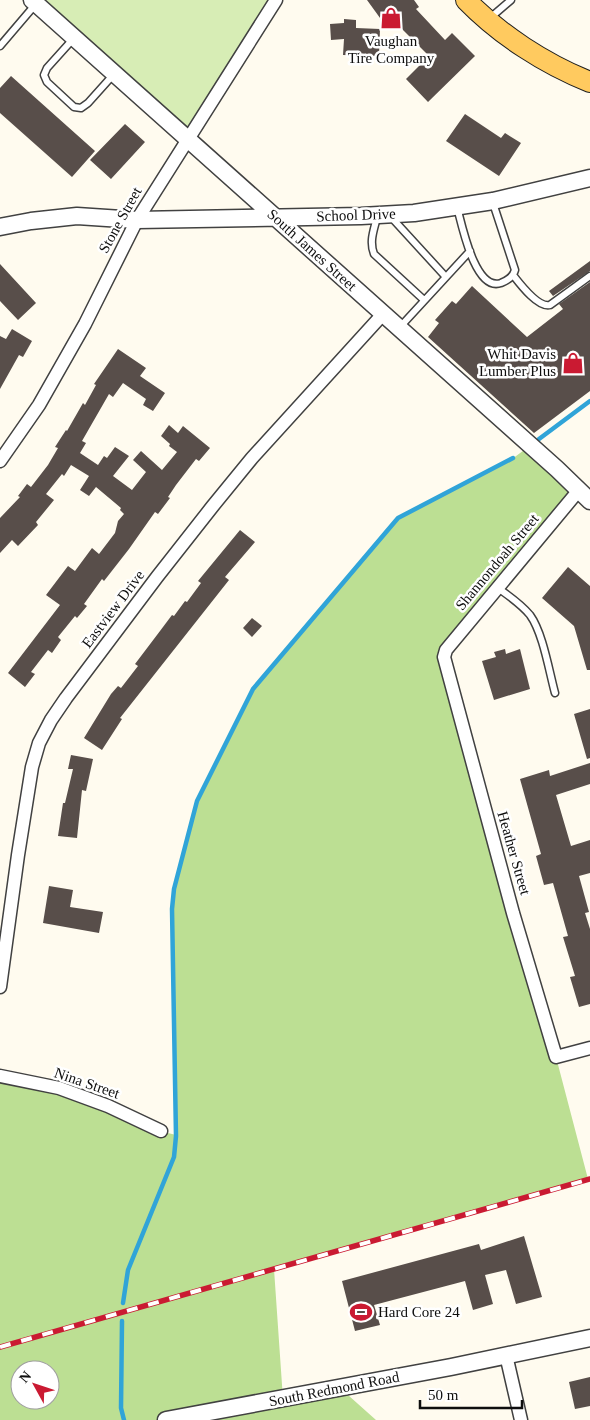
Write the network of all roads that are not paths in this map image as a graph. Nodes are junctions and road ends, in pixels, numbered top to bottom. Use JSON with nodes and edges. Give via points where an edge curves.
{"nodes":[{"id":1,"x":276,"y":0,"type":"edge"},
{"id":2,"x":466,"y":0,"type":"edge"},
{"id":3,"x":511,"y":0,"type":"edge"},
{"id":4,"x":34,"y":2,"type":"edge"},
{"id":5,"x":487,"y":20,"type":"junction"},
{"id":6,"x":74,"y":38,"type":"junction"},
{"id":7,"x":0,"y":46,"type":"edge"},
{"id":8,"x":114,"y":74,"type":"junction"},
{"id":9,"x":590,"y":82,"type":"edge"},
{"id":10,"x":186,"y":140,"type":"junction"},
{"id":11,"x":590,"y":178,"type":"edge"},
{"id":12,"x":493,"y":201,"type":"junction"},
{"id":13,"x":457,"y":207,"type":"junction"},
{"id":14,"x":383,"y":214,"type":"junction"},
{"id":15,"x":276,"y":217,"type":"junction"},
{"id":16,"x":137,"y":220,"type":"junction"},
{"id":17,"x":0,"y":227,"type":"edge"},
{"id":18,"x":470,"y":251,"type":"junction"},
{"id":19,"x":513,"y":275,"type":"junction"},
{"id":20,"x":446,"y":276,"type":"junction"},
{"id":21,"x":590,"y":276,"type":"edge"},
{"id":22,"x":424,"y":300,"type":"junction"},
{"id":23,"x":383,"y":314,"type":"junction"},
{"id":24,"x":399,"y":328,"type":"junction"},
{"id":25,"x":0,"y":461,"type":"edge"},
{"id":26,"x":584,"y":496,"type":"edge"},
{"id":27,"x":498,"y":588,"type":"junction"},
{"id":28,"x":444,"y":657,"type":"joint"},
{"id":29,"x":554,"y":693,"type":"dead end"},
{"id":30,"x":0,"y":987,"type":"edge"},
{"id":31,"x":590,"y":1048,"type":"edge"},
{"id":32,"x":0,"y":1076,"type":"edge"},
{"id":33,"x":160,"y":1131,"type":"dead end"},
{"id":34,"x":590,"y":1338,"type":"edge"},
{"id":35,"x":506,"y":1355,"type":"junction"},
{"id":36,"x":166,"y":1420,"type":"edge"},
{"id":37,"x":521,"y":1420,"type":"edge"}],
"edges":[{"from":1,"to":10,"type":"street","name":"Stone Street"},
{"from":2,"to":5,"type":"main road"},
{"from":3,"to":5,"type":"lane"},
{"from":4,"to":6,"type":"street","name":"South James Street"},
{"from":4,"to":7,"type":"lane"},
{"from":5,"to":9,"type":"main road","via":[[543,59]]},
{"from":6,"to":8,"type":"street","name":"South James Street"},
{"from":6,"to":8,"type":"lane","via":[[44,75],[47,82],[74,107],[81,108],[88,103]]},
{"from":8,"to":10,"type":"street","name":"South James Street"},
{"from":10,"to":15,"type":"street","name":"South James Street"},
{"from":10,"to":16,"type":"street","name":"Stone Street"},
{"from":11,"to":12,"type":"street","name":"School Drive"},
{"from":12,"to":13,"type":"street","name":"School Drive"},
{"from":12,"to":19,"type":"lane","via":[[514,264]]},
{"from":13,"to":14,"type":"street","name":"School Drive"},
{"from":13,"to":18,"type":"lane"},
{"from":14,"to":15,"type":"street","name":"School Drive"},
{"from":14,"to":20,"type":"lane"},
{"from":14,"to":22,"type":"lane","via":[[372,239],[374,254]]},
{"from":15,"to":16,"type":"street","name":"School Drive"},
{"from":15,"to":23,"type":"street","name":"South James Street"},
{"from":16,"to":17,"type":"street","name":"School Drive","via":[[77,216]]},
{"from":16,"to":25,"type":"street","name":"Stone Street","via":[[44,397]]},
{"from":18,"to":19,"type":"lane","via":[[479,274],[487,281],[498,284]]},
{"from":18,"to":20,"type":"lane"},
{"from":19,"to":21,"type":"lane","via":[[546,306]]},
{"from":20,"to":22,"type":"lane"},
{"from":22,"to":24,"type":"lane"},
{"from":23,"to":24,"type":"street","name":"South James Street"},
{"from":23,"to":30,"type":"street","name":"Eastview Drive","via":[[252,458],[151,584],[51,720],[39,743],[32,767]]},
{"from":24,"to":26,"type":"street","name":"South James Street"},
{"from":26,"to":27,"type":"street","name":"Shannondoah Street"},
{"from":27,"to":28,"type":"street","name":"Shannondoah Street","via":[[446,650]]},
{"from":27,"to":29,"type":"lane","via":[[520,605],[538,630]]},
{"from":28,"to":31,"type":"street","name":"Heather Street","via":[[508,895],[556,1057]]},
{"from":32,"to":33,"type":"street","name":"Nina Street","via":[[68,1091]]},
{"from":34,"to":35,"type":"street","name":"South Redmond Road"},
{"from":35,"to":36,"type":"street","name":"South Redmond Road"},
{"from":35,"to":37,"type":"street"}]}
